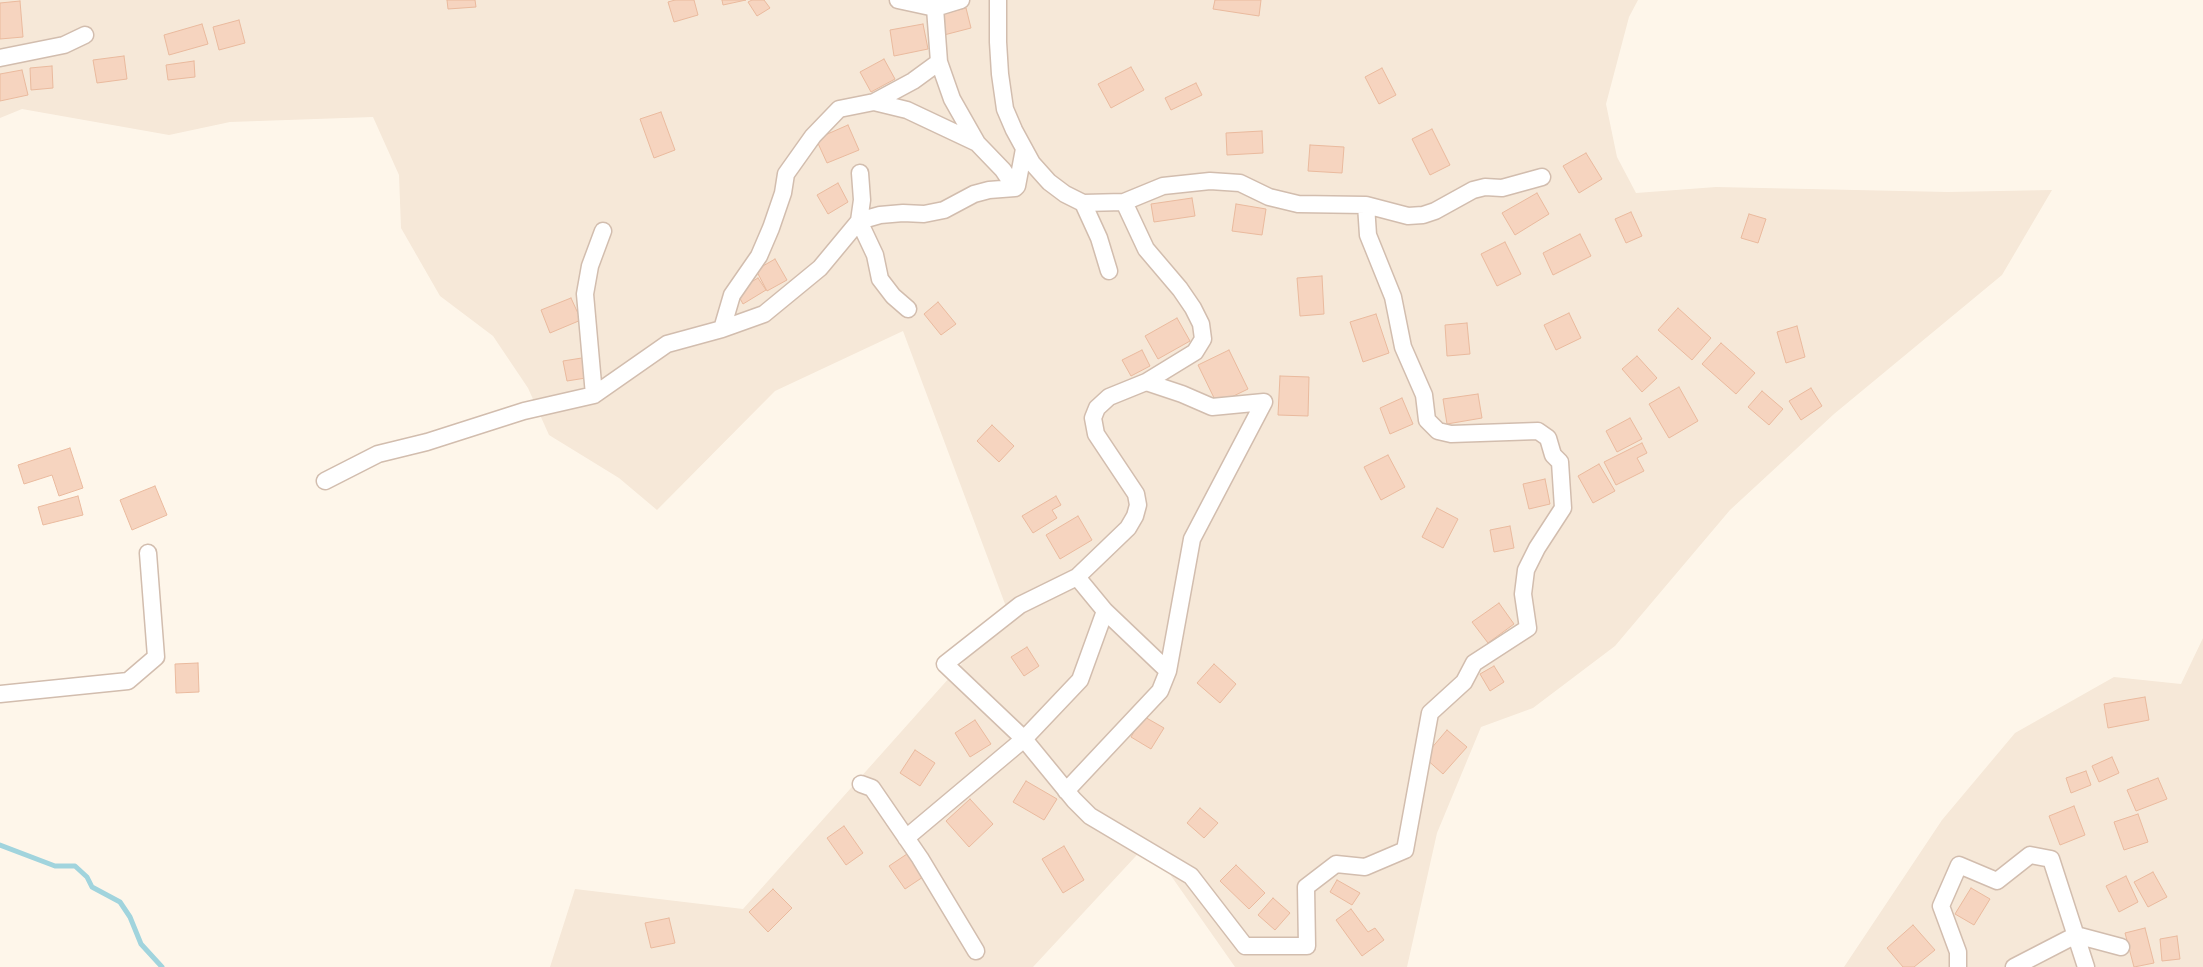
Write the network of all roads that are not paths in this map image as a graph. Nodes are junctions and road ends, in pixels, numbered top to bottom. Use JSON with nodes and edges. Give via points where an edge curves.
{"nodes":[{"id":1,"x":898,"y":0,"type":"edge"},
{"id":2,"x":961,"y":0,"type":"edge"},
{"id":3,"x":998,"y":0,"type":"edge"},
{"id":4,"x":935,"y":8,"type":"junction"},
{"id":5,"x":85,"y":35,"type":"dead end"},
{"id":6,"x":0,"y":58,"type":"edge"},
{"id":7,"x":939,"y":62,"type":"junction"},
{"id":8,"x":874,"y":102,"type":"junction"},
{"id":9,"x":977,"y":143,"type":"junction"},
{"id":10,"x":1024,"y":149,"type":"junction"},
{"id":11,"x":860,"y":174,"type":"dead end"},
{"id":12,"x":1542,"y":176,"type":"dead end"},
{"id":13,"x":1015,"y":188,"type":"junction"},
{"id":14,"x":1124,"y":202,"type":"junction"},
{"id":15,"x":1083,"y":203,"type":"junction"},
{"id":16,"x":1366,"y":206,"type":"junction"},
{"id":17,"x":859,"y":221,"type":"junction"},
{"id":18,"x":603,"y":231,"type":"dead end"},
{"id":19,"x":1109,"y":271,"type":"dead end"},
{"id":20,"x":908,"y":309,"type":"dead end"},
{"id":21,"x":722,"y":329,"type":"junction"},
{"id":22,"x":1146,"y":382,"type":"junction"},
{"id":23,"x":594,"y":395,"type":"junction"},
{"id":24,"x":325,"y":480,"type":"dead end"},
{"id":25,"x":148,"y":553,"type":"dead end"},
{"id":26,"x":1077,"y":577,"type":"junction"},
{"id":27,"x":1105,"y":611,"type":"junction"},
{"id":28,"x":1168,"y":671,"type":"junction"},
{"id":29,"x":0,"y":694,"type":"edge"},
{"id":30,"x":1024,"y":739,"type":"junction"},
{"id":31,"x":861,"y":784,"type":"dead end"},
{"id":32,"x":1066,"y":790,"type":"junction"},
{"id":33,"x":906,"y":838,"type":"junction"},
{"id":34,"x":2076,"y":935,"type":"junction"},
{"id":35,"x":2121,"y":947,"type":"dead end"},
{"id":36,"x":976,"y":951,"type":"dead end"},
{"id":37,"x":1958,"y":967,"type":"edge"},
{"id":38,"x":2014,"y":967,"type":"edge"},
{"id":39,"x":2086,"y":967,"type":"edge"}],
"edges":[{"from":1,"to":4,"type":"street"},
{"from":2,"to":4,"type":"street"},
{"from":3,"to":10,"type":"street","via":[[998,42],[1005,108]]},
{"from":4,"to":7,"type":"street"},
{"from":5,"to":6,"type":"street","via":[[64,45]]},
{"from":7,"to":8,"type":"street","via":[[913,81]]},
{"from":7,"to":9,"type":"street","via":[[952,98]]},
{"from":8,"to":9,"type":"street","via":[[907,110]]},
{"from":8,"to":21,"type":"street","via":[[839,109],[813,136],[786,174],[784,193],[772,228],[759,256],[732,295]]},
{"from":9,"to":13,"type":"street","via":[[996,161]]},
{"from":10,"to":13,"type":"street"},
{"from":10,"to":15,"type":"street","via":[[1049,182]]},
{"from":11,"to":17,"type":"street","via":[[862,200]]},
{"from":12,"to":16,"type":"street","via":[[1502,188],[1473,190],[1423,215],[1408,216]]},
{"from":13,"to":17,"type":"street","via":[[974,194],[944,210],[880,215]]},
{"from":14,"to":15,"type":"street"},
{"from":14,"to":16,"type":"street","via":[[1164,186],[1210,181],[1240,183],[1269,197],[1298,204]]},
{"from":14,"to":22,"type":"street","via":[[1146,249],[1193,308],[1204,340],[1195,352]]},
{"from":15,"to":19,"type":"street","via":[[1100,238]]},
{"from":16,"to":32,"type":"street","via":[[1368,235],[1392,297],[1403,347],[1424,395],[1427,420],[1438,431],[1451,434],[1538,431],[1548,438],[1553,455],[1560,462],[1563,508],[1526,570],[1523,594],[1528,628],[1474,663],[1464,682],[1430,712],[1405,850],[1365,867],[1336,864],[1306,887],[1308,946],[1245,946],[1191,876],[1090,816]]},
{"from":17,"to":20,"type":"street","via":[[875,255],[880,279]]},
{"from":17,"to":21,"type":"street","via":[[820,268],[764,314]]},
{"from":18,"to":23,"type":"street","via":[[590,266],[585,294]]},
{"from":21,"to":23,"type":"street","via":[[667,344]]},
{"from":22,"to":26,"type":"street","via":[[1110,397],[1097,408],[1093,418],[1096,434],[1136,494],[1138,504],[1128,528]]},
{"from":22,"to":28,"type":"street","via":[[1212,407],[1264,402],[1192,539]]},
{"from":23,"to":24,"type":"street","via":[[378,454]]},
{"from":25,"to":29,"type":"street","via":[[156,657],[128,681]]},
{"from":26,"to":27,"type":"street"},
{"from":26,"to":30,"type":"street","via":[[1020,605],[945,664]]},
{"from":27,"to":28,"type":"street"},
{"from":27,"to":30,"type":"street","via":[[1080,680]]},
{"from":28,"to":32,"type":"street","via":[[1160,691]]},
{"from":30,"to":32,"type":"street"},
{"from":30,"to":33,"type":"street"},
{"from":31,"to":33,"type":"street","via":[[872,788]]},
{"from":33,"to":36,"type":"street"},
{"from":34,"to":35,"type":"street"},
{"from":34,"to":37,"type":"street","via":[[2051,858],[2030,855],[1997,881],[1959,865],[1941,906],[1958,952]]},
{"from":34,"to":38,"type":"street"},
{"from":34,"to":39,"type":"street"}]}
